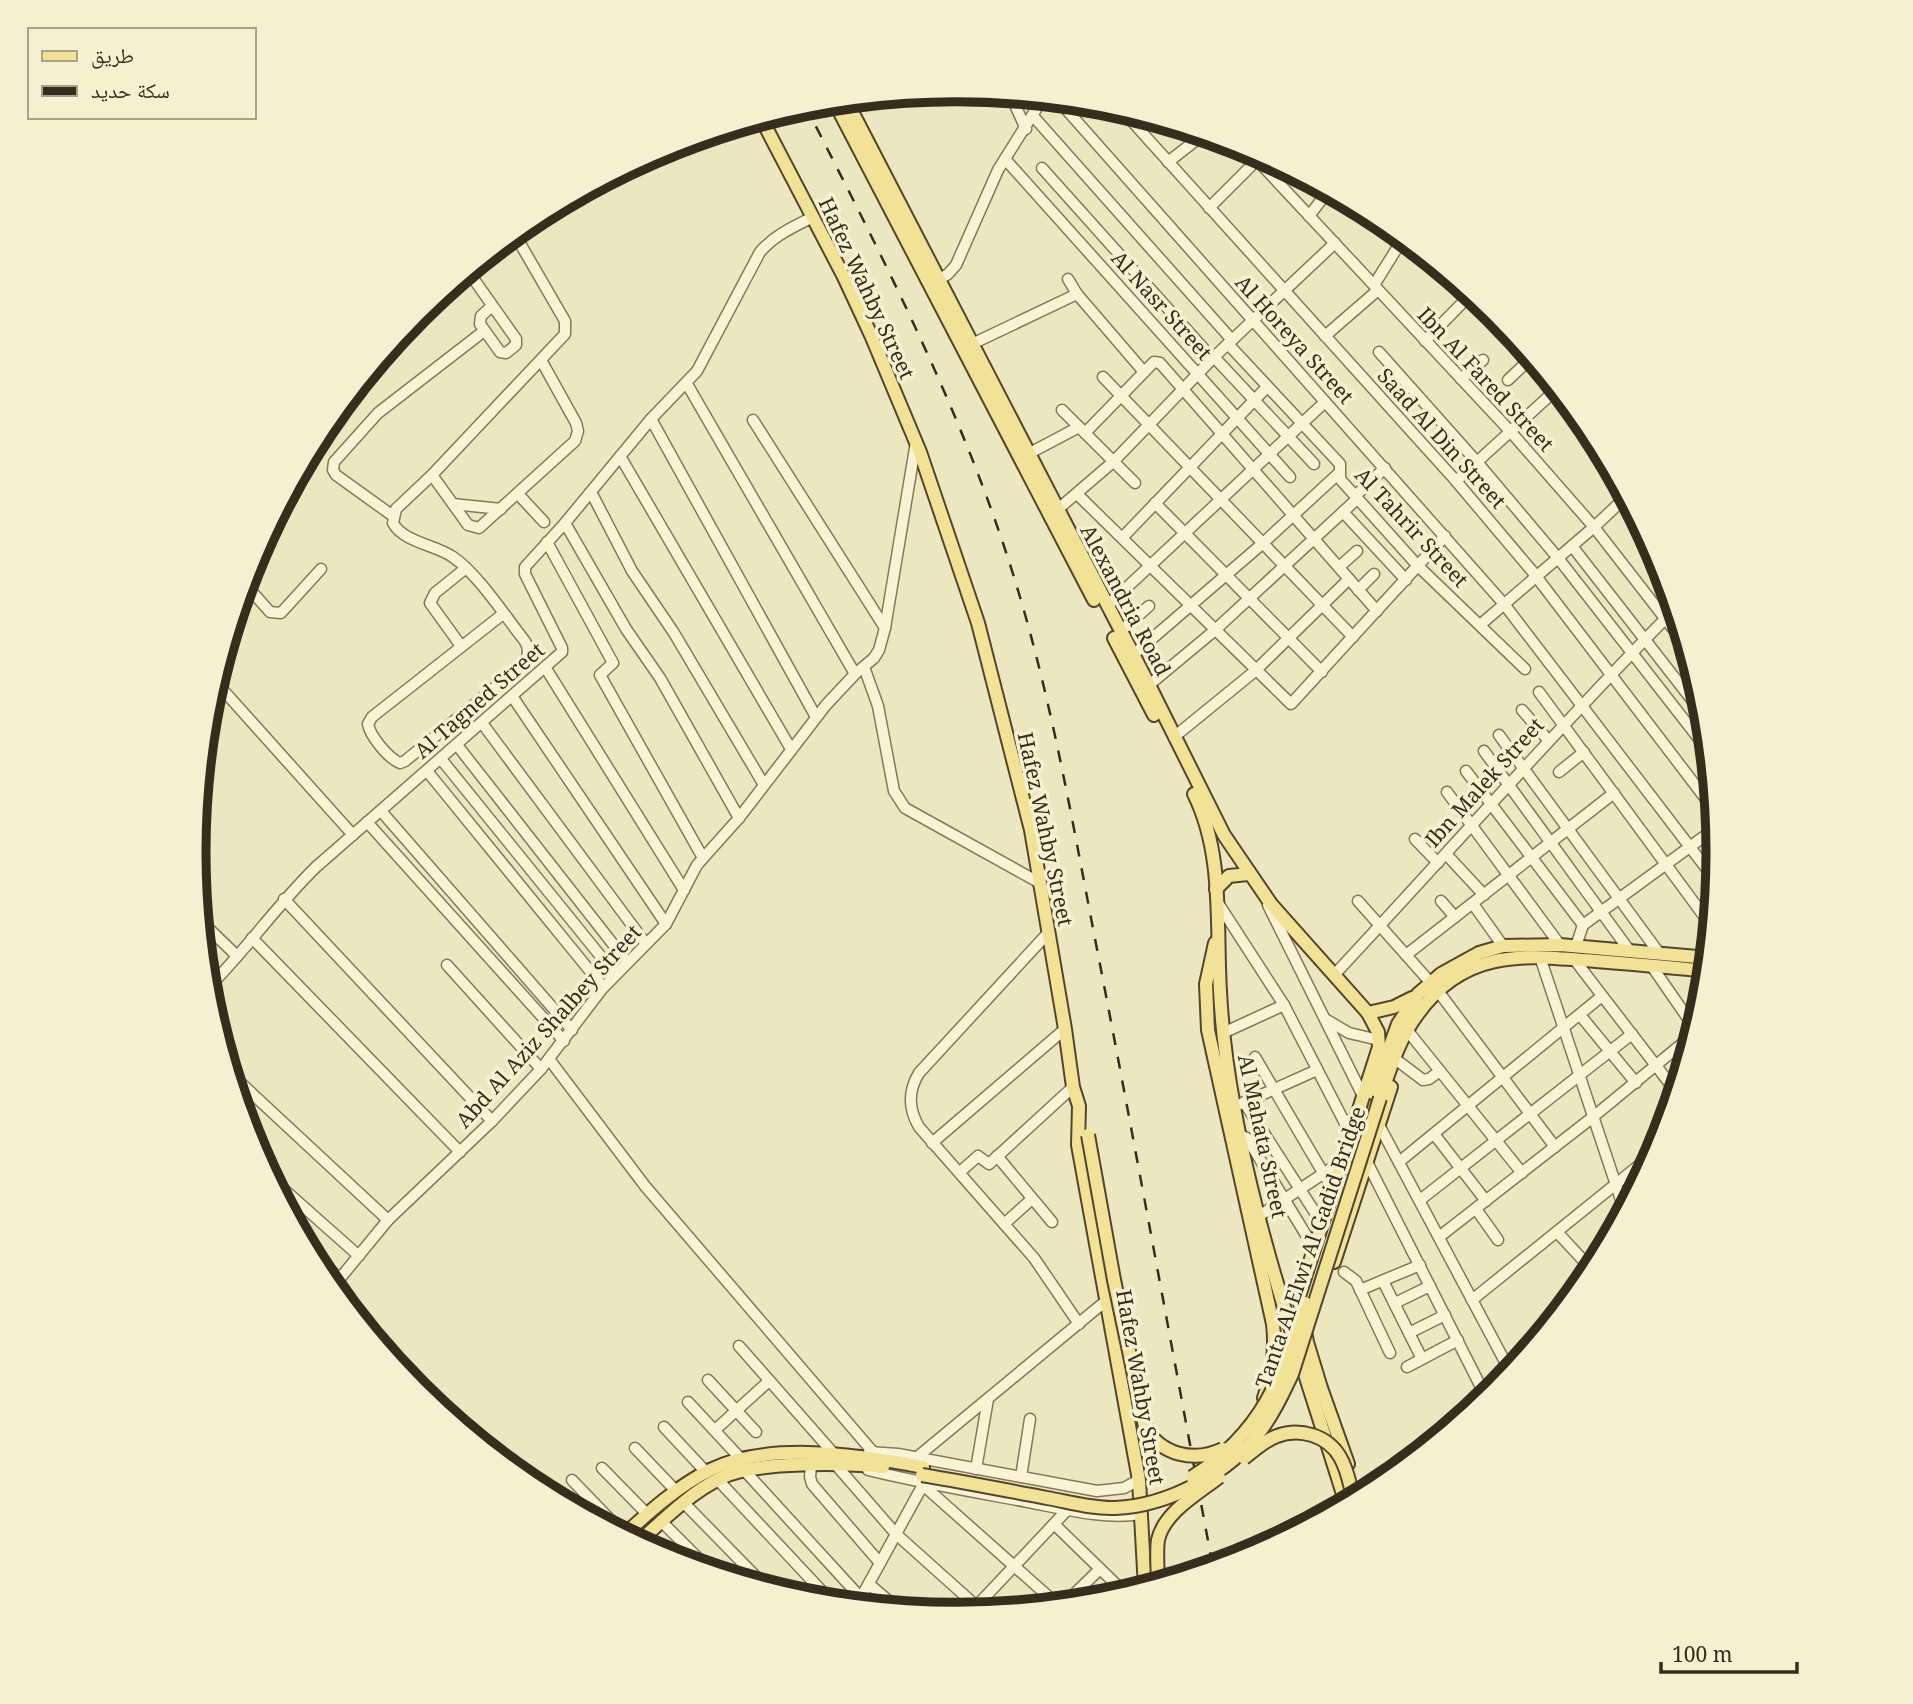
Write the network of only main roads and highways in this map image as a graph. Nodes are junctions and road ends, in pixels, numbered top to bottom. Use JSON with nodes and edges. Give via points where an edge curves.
{"nodes":[{"id":1,"x":851,"y":109,"type":"edge"},
{"id":2,"x":840,"y":111,"type":"edge"},
{"id":3,"x":765,"y":126,"type":"edge"},
{"id":4,"x":935,"y":282,"type":"junction"},
{"id":5,"x":1248,"y":874,"type":"junction"},
{"id":6,"x":1216,"y":894,"type":"junction"},
{"id":7,"x":1218,"y":936,"type":"junction"},
{"id":8,"x":1575,"y":953,"type":"junction"},
{"id":9,"x":1700,"y":957,"type":"edge"},
{"id":10,"x":1698,"y":970,"type":"edge"},
{"id":11,"x":1434,"y":986,"type":"junction"},
{"id":12,"x":1418,"y":994,"type":"junction"},
{"id":13,"x":1368,"y":1013,"type":"junction"},
{"id":14,"x":1394,"y":1058,"type":"junction"},
{"id":15,"x":1372,"y":1096,"type":"junction"},
{"id":16,"x":1079,"y":1106,"type":"junction"},
{"id":17,"x":1299,"y":1296,"type":"junction"},
{"id":18,"x":1283,"y":1300,"type":"junction"},
{"id":19,"x":1307,"y":1342,"type":"junction"},
{"id":20,"x":1253,"y":1424,"type":"junction"},
{"id":21,"x":1235,"y":1442,"type":"junction"},
{"id":22,"x":835,"y":1460,"type":"junction"},
{"id":23,"x":742,"y":1465,"type":"junction"},
{"id":24,"x":922,"y":1474,"type":"junction"},
{"id":25,"x":1355,"y":1487,"type":"edge"},
{"id":26,"x":1351,"y":1490,"type":"edge"},
{"id":27,"x":1343,"y":1495,"type":"edge"},
{"id":28,"x":632,"y":1528,"type":"edge"},
{"id":29,"x":647,"y":1535,"type":"edge"},
{"id":30,"x":1158,"y":1575,"type":"edge"},
{"id":31,"x":1144,"y":1578,"type":"edge"}],
"edges":[{"from":1,"to":4,"type":"main road","name":"Alexandria Road"},
{"from":2,"to":4,"type":"main road","name":"Alexandria Road"},
{"from":3,"to":16,"type":"main road","name":"Hafez Wahby Street","via":[[871,335],[916,442],[978,622],[1028,817]]},
{"from":4,"to":5,"type":"main road","name":"Alexandria Road","via":[[972,344]]},
{"from":4,"to":6,"type":"main road","name":"Alexandria Road","via":[[1199,805],[1212,843]]},
{"from":5,"to":6,"type":"main road","via":[[1229,876]]},
{"from":5,"to":13,"type":"main road","name":"Alexandria Road"},
{"from":6,"to":7,"type":"main road","name":"Al Mahata Street"},
{"from":7,"to":18,"type":"main road","name":"Al Mahata Street","via":[[1223,1033],[1239,1105],[1240,1135]]},
{"from":7,"to":20,"type":"main road","bridge":true,"via":[[1206,984],[1208,1030],[1275,1342],[1271,1377]]},
{"from":8,"to":9,"type":"main road","via":[[1629,950]]},
{"from":8,"to":10,"type":"main road"},
{"from":8,"to":11,"type":"main road","via":[[1493,961]]},
{"from":8,"to":11,"type":"main road","via":[[1560,945],[1503,946],[1466,959]]},
{"from":11,"to":12,"type":"main road"},
{"from":11,"to":14,"type":"main road"},
{"from":12,"to":13,"type":"main road","via":[[1394,1007]]},
{"from":12,"to":15,"type":"main road","via":[[1398,1024]]},
{"from":13,"to":15,"type":"main road","name":"Alexandria Road","via":[[1379,1040]]},
{"from":14,"to":15,"type":"main road"},
{"from":14,"to":19,"type":"main road","via":[[1393,1080]]},
{"from":15,"to":17,"type":"main road","via":[[1350,1133]]},
{"from":15,"to":20,"type":"main road","name":"Tanta Al Elwi Al Gadid Bridge","bridge":true,"via":[[1279,1378]]},
{"from":15,"to":24,"type":"main road","name":"Tanta Al Elwi Al Gadid Bridge","bridge":true,"via":[[1292,1374],[1261,1431],[1228,1464],[1170,1496],[1113,1509]]},
{"from":16,"to":21,"type":"main road","bridge":true,"via":[[1145,1427],[1158,1444],[1184,1455],[1206,1455]]},
{"from":16,"to":31,"type":"main road","name":"Hafez Wahby Street","via":[[1079,1145],[1139,1479]]},
{"from":17,"to":18,"type":"main road"},
{"from":17,"to":19,"type":"main road"},
{"from":18,"to":27,"type":"main road","name":"Al Mahata Street"},
{"from":19,"to":25,"type":"main road"},
{"from":20,"to":21,"type":"main road","name":"Tanta Al Elwi Al Gadid Bridge","bridge":true},
{"from":21,"to":24,"type":"main road","name":"Tanta Al Elwi Al Gadid Bridge","bridge":true,"via":[[1187,1479],[1124,1500]]},
{"from":22,"to":23,"type":"main road"},
{"from":22,"to":23,"type":"main road","via":[[811,1465]]},
{"from":22,"to":24,"type":"main road","name":"Tanta Al Elwi Al Gadid Bridge"},
{"from":23,"to":28,"type":"main road","via":[[706,1472]]},
{"from":23,"to":29,"type":"main road","via":[[684,1503]]},
{"from":26,"to":30,"type":"main road","bridge":true,"via":[[1340,1457],[1324,1440],[1301,1432],[1276,1436],[1169,1518],[1158,1540]]}]}
